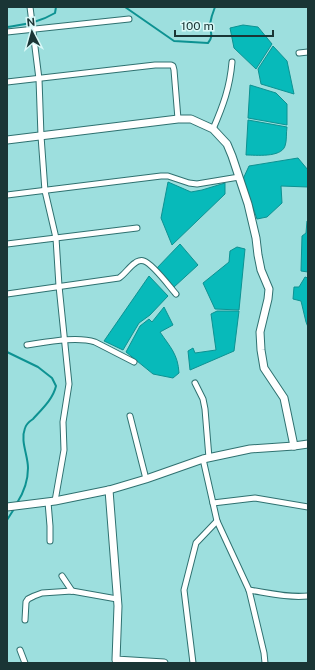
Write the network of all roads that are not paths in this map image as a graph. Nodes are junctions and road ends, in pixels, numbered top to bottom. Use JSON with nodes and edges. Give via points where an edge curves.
{"nodes":[{"id":1,"x":30,"y":7,"type":"edge"},
{"id":2,"x":129,"y":19,"type":"dead end"},
{"id":3,"x":32,"y":28,"type":"junction"},
{"id":4,"x":7,"y":32,"type":"edge"},
{"id":5,"x":308,"y":52,"type":"edge"},
{"id":6,"x":299,"y":53,"type":"dead end"},
{"id":7,"x":232,"y":62,"type":"dead end"},
{"id":8,"x":39,"y":79,"type":"junction"},
{"id":9,"x":7,"y":82,"type":"edge"},
{"id":10,"x":178,"y":119,"type":"junction"},
{"id":11,"x":213,"y":129,"type":"junction"},
{"id":12,"x":41,"y":136,"type":"junction"},
{"id":13,"x":7,"y":140,"type":"edge"},
{"id":14,"x":239,"y":177,"type":"junction"},
{"id":15,"x":45,"y":191,"type":"junction"},
{"id":16,"x":7,"y":195,"type":"edge"},
{"id":17,"x":138,"y":228,"type":"dead end"},
{"id":18,"x":56,"y":238,"type":"junction"},
{"id":19,"x":7,"y":244,"type":"edge"},
{"id":20,"x":59,"y":286,"type":"junction"},
{"id":21,"x":7,"y":294,"type":"edge"},
{"id":22,"x":176,"y":294,"type":"dead end"},
{"id":23,"x":64,"y":340,"type":"junction"},
{"id":24,"x":27,"y":345,"type":"dead end"},
{"id":25,"x":134,"y":362,"type":"dead end"},
{"id":26,"x":195,"y":383,"type":"dead end"},
{"id":27,"x":130,"y":416,"type":"dead end"},
{"id":28,"x":308,"y":444,"type":"edge"},
{"id":29,"x":294,"y":446,"type":"junction"},
{"id":30,"x":206,"y":458,"type":"junction"},
{"id":31,"x":146,"y":479,"type":"junction"},
{"id":32,"x":109,"y":490,"type":"junction"},
{"id":33,"x":51,"y":502,"type":"junction"},
{"id":34,"x":213,"y":503,"type":"junction"},
{"id":35,"x":9,"y":507,"type":"edge"},
{"id":36,"x":308,"y":508,"type":"edge"},
{"id":37,"x":217,"y":521,"type":"junction"},
{"id":38,"x":50,"y":541,"type":"dead end"},
{"id":39,"x":62,"y":576,"type":"dead end"},
{"id":40,"x":249,"y":590,"type":"junction"},
{"id":41,"x":72,"y":591,"type":"junction"},
{"id":42,"x":308,"y":596,"type":"edge"},
{"id":43,"x":117,"y":599,"type":"junction"},
{"id":44,"x":25,"y":620,"type":"dead end"},
{"id":45,"x":20,"y":650,"type":"dead end"},
{"id":46,"x":115,"y":662,"type":"edge"},
{"id":47,"x":25,"y":663,"type":"edge"},
{"id":48,"x":164,"y":663,"type":"edge"},
{"id":49,"x":193,"y":663,"type":"edge"},
{"id":50,"x":264,"y":663,"type":"edge"}],
"edges":[{"from":1,"to":3,"type":"street"},
{"from":2,"to":3,"type":"street"},
{"from":3,"to":4,"type":"street"},
{"from":3,"to":8,"type":"street"},
{"from":5,"to":6,"type":"street"},
{"from":7,"to":11,"type":"street","via":[[225,100]]},
{"from":8,"to":9,"type":"street"},
{"from":8,"to":10,"type":"street","via":[[171,65],[174,70]]},
{"from":8,"to":12,"type":"street"},
{"from":10,"to":11,"type":"street","via":[[191,119]]},
{"from":10,"to":12,"type":"street"},
{"from":11,"to":14,"type":"street","via":[[227,144]]},
{"from":12,"to":13,"type":"street"},
{"from":12,"to":15,"type":"street"},
{"from":14,"to":15,"type":"street","via":[[197,184],[161,176]]},
{"from":14,"to":29,"type":"street","via":[[248,204],[261,270],[268,289],[260,332],[264,368],[284,398]]},
{"from":15,"to":16,"type":"street"},
{"from":15,"to":18,"type":"street"},
{"from":17,"to":18,"type":"street"},
{"from":18,"to":19,"type":"street"},
{"from":18,"to":20,"type":"street"},
{"from":20,"to":21,"type":"street"},
{"from":20,"to":22,"type":"street","via":[[119,278],[139,260],[144,260]]},
{"from":20,"to":23,"type":"street"},
{"from":23,"to":24,"type":"street"},
{"from":23,"to":25,"type":"street","via":[[89,340]]},
{"from":23,"to":33,"type":"street","via":[[69,384],[63,422],[64,450]]},
{"from":26,"to":30,"type":"street","via":[[204,404]]},
{"from":27,"to":31,"type":"street"},
{"from":28,"to":29,"type":"street"},
{"from":29,"to":30,"type":"street","via":[[250,449]]},
{"from":30,"to":31,"type":"street"},
{"from":30,"to":34,"type":"street"},
{"from":31,"to":32,"type":"street"},
{"from":32,"to":33,"type":"street"},
{"from":32,"to":43,"type":"street"},
{"from":33,"to":35,"type":"street"},
{"from":33,"to":38,"type":"street"},
{"from":34,"to":36,"type":"street","via":[[255,498]]},
{"from":34,"to":37,"type":"street"},
{"from":37,"to":40,"type":"street"},
{"from":37,"to":49,"type":"street","via":[[196,543],[184,590]]},
{"from":39,"to":41,"type":"street"},
{"from":40,"to":42,"type":"street","via":[[287,596]]},
{"from":40,"to":50,"type":"street","via":[[264,653]]},
{"from":41,"to":43,"type":"street"},
{"from":41,"to":44,"type":"street","via":[[42,594],[28,599]]},
{"from":43,"to":46,"type":"street"},
{"from":45,"to":47,"type":"street"},
{"from":46,"to":48,"type":"street"}]}
